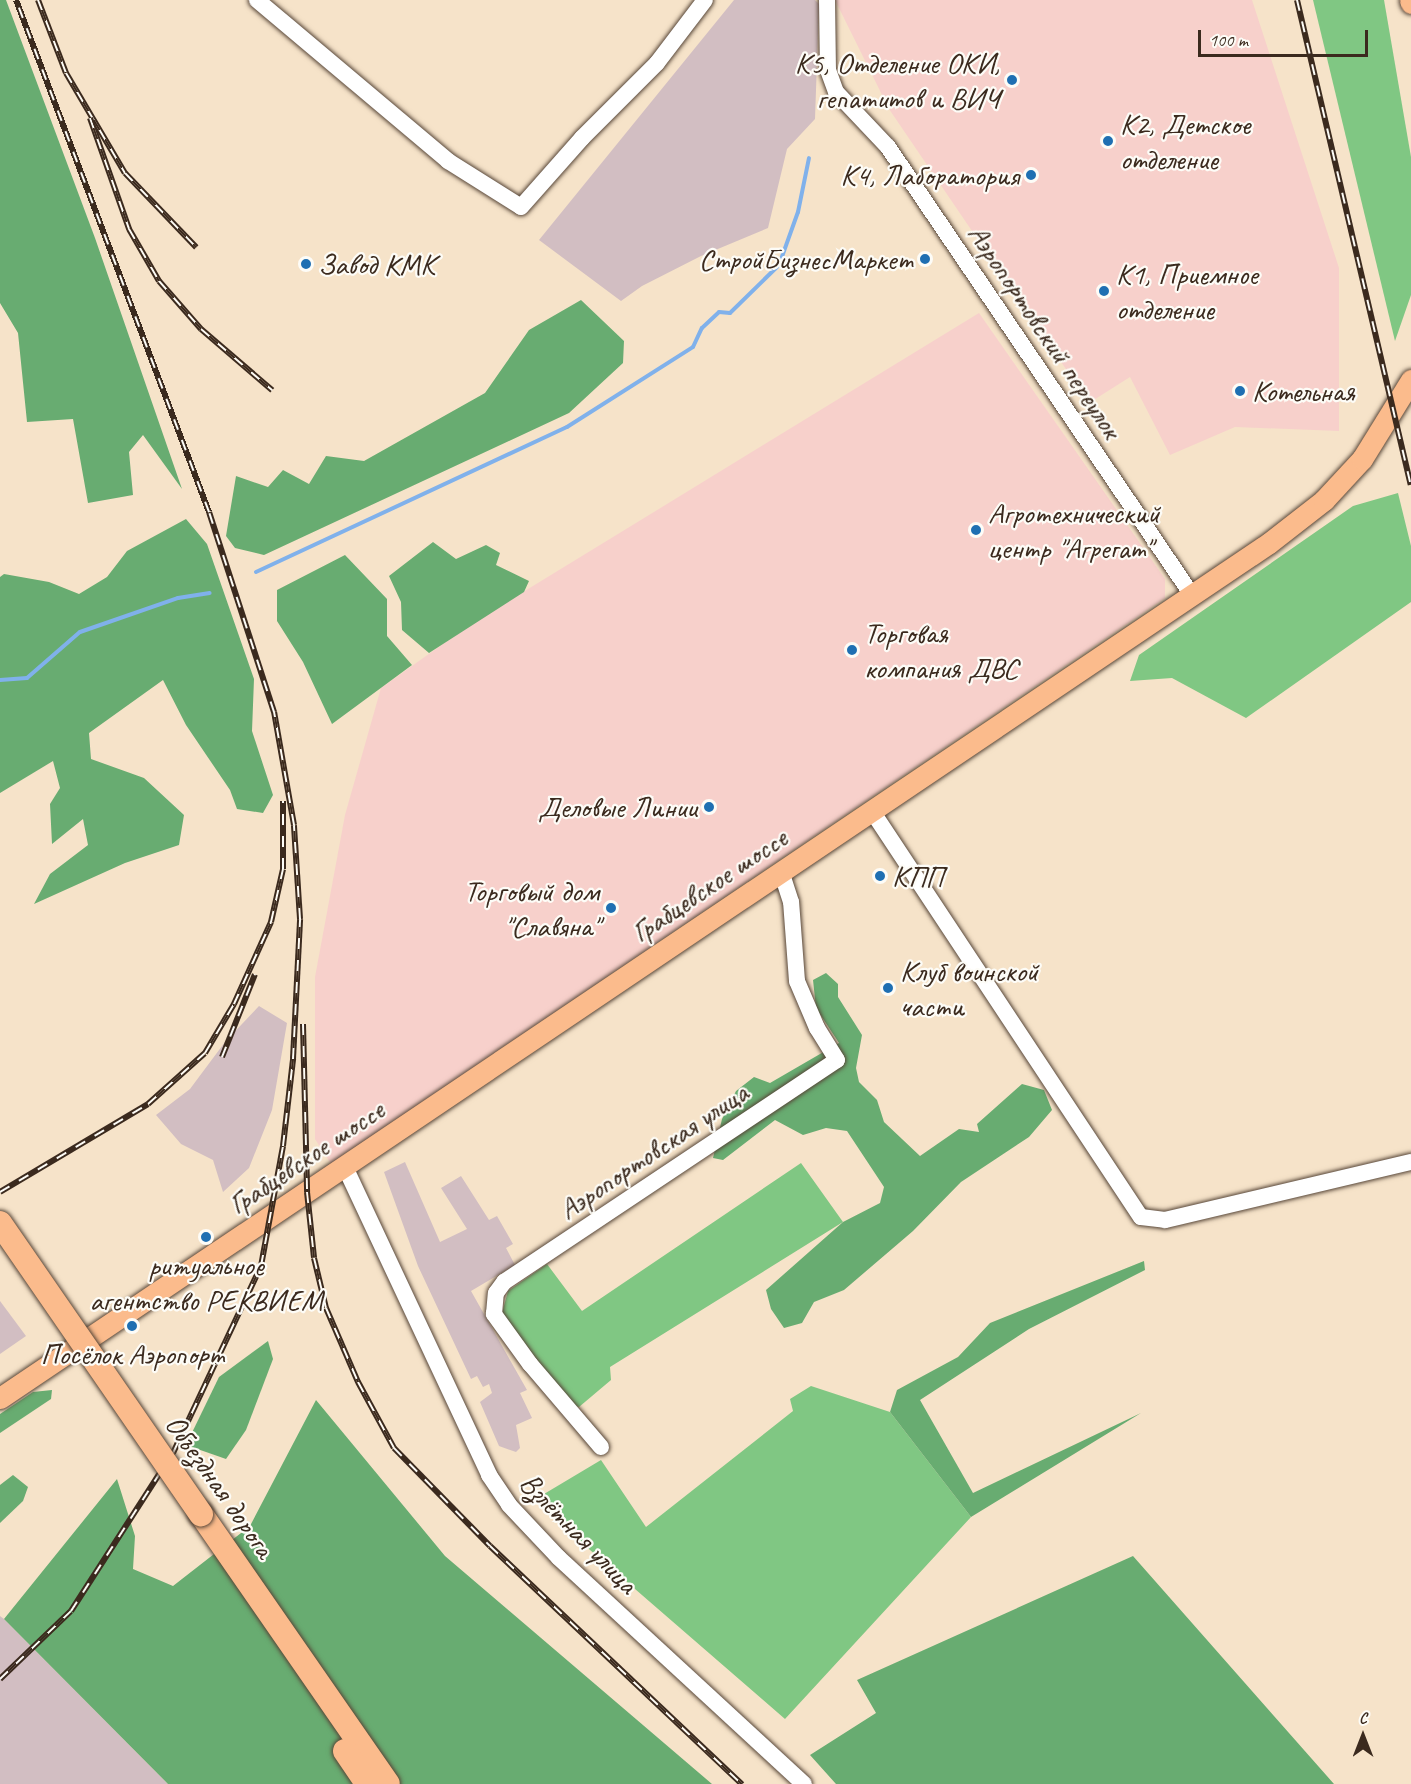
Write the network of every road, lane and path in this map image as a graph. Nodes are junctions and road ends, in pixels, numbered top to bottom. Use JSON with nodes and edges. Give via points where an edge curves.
{"nodes":[{"id":1,"x":257,"y":0,"type":"edge"},
{"id":2,"x":705,"y":0,"type":"edge"},
{"id":3,"x":827,"y":0,"type":"edge"},
{"id":4,"x":1411,"y":380,"type":"edge"},
{"id":5,"x":1192,"y":595,"type":"junction"},
{"id":6,"x":872,"y":811,"type":"junction"},
{"id":7,"x":782,"y":872,"type":"junction"},
{"id":8,"x":1411,"y":1162,"type":"edge"},
{"id":9,"x":345,"y":1167,"type":"junction"},
{"id":10,"x":0,"y":1223,"type":"edge"},
{"id":11,"x":0,"y":1249,"type":"edge"},
{"id":12,"x":0,"y":1398,"type":"edge"},
{"id":13,"x":601,"y":1448,"type":"dead end"},
{"id":14,"x":195,"y":1517,"type":"junction"},
{"id":15,"x":367,"y":1784,"type":"edge"},
{"id":16,"x":388,"y":1784,"type":"edge"},
{"id":17,"x":804,"y":1784,"type":"edge"}],
"edges":[{"from":1,"to":2,"type":"street","via":[[448,160],[521,207],[582,138],[657,63]]},
{"from":3,"to":5,"type":"street","name":"Аэропортовский переулок","via":[[828,70],[836,92],[888,147]]},
{"from":4,"to":5,"type":"main road","name":"Грабцевское шоссе","via":[[1362,459],[1324,500]]},
{"from":5,"to":6,"type":"main road","name":"Грабцевское шоссе"},
{"from":6,"to":7,"type":"main road","name":"Грабцевское шоссе"},
{"from":6,"to":8,"type":"street","via":[[1142,1217],[1165,1220]]},
{"from":7,"to":9,"type":"main road","name":"Грабцевское шоссе"},
{"from":7,"to":13,"type":"street","name":"Аэропортовская улица","via":[[791,902],[797,981],[817,1028],[837,1060],[504,1282],[496,1293],[494,1314],[530,1365]]},
{"from":9,"to":12,"type":"main road","name":"Грабцевское шоссе"},
{"from":9,"to":17,"type":"street","name":"Взлётная улица","via":[[489,1475],[509,1505],[567,1566]]},
{"from":10,"to":14,"type":"highway","name":"Объездная дорога","bridge":true},
{"from":11,"to":14,"type":"highway","name":"Объездная дорога"},
{"from":14,"to":15,"type":"highway","name":"Объездная дорога"},
{"from":14,"to":16,"type":"highway","name":"Объездная дорога"}]}
